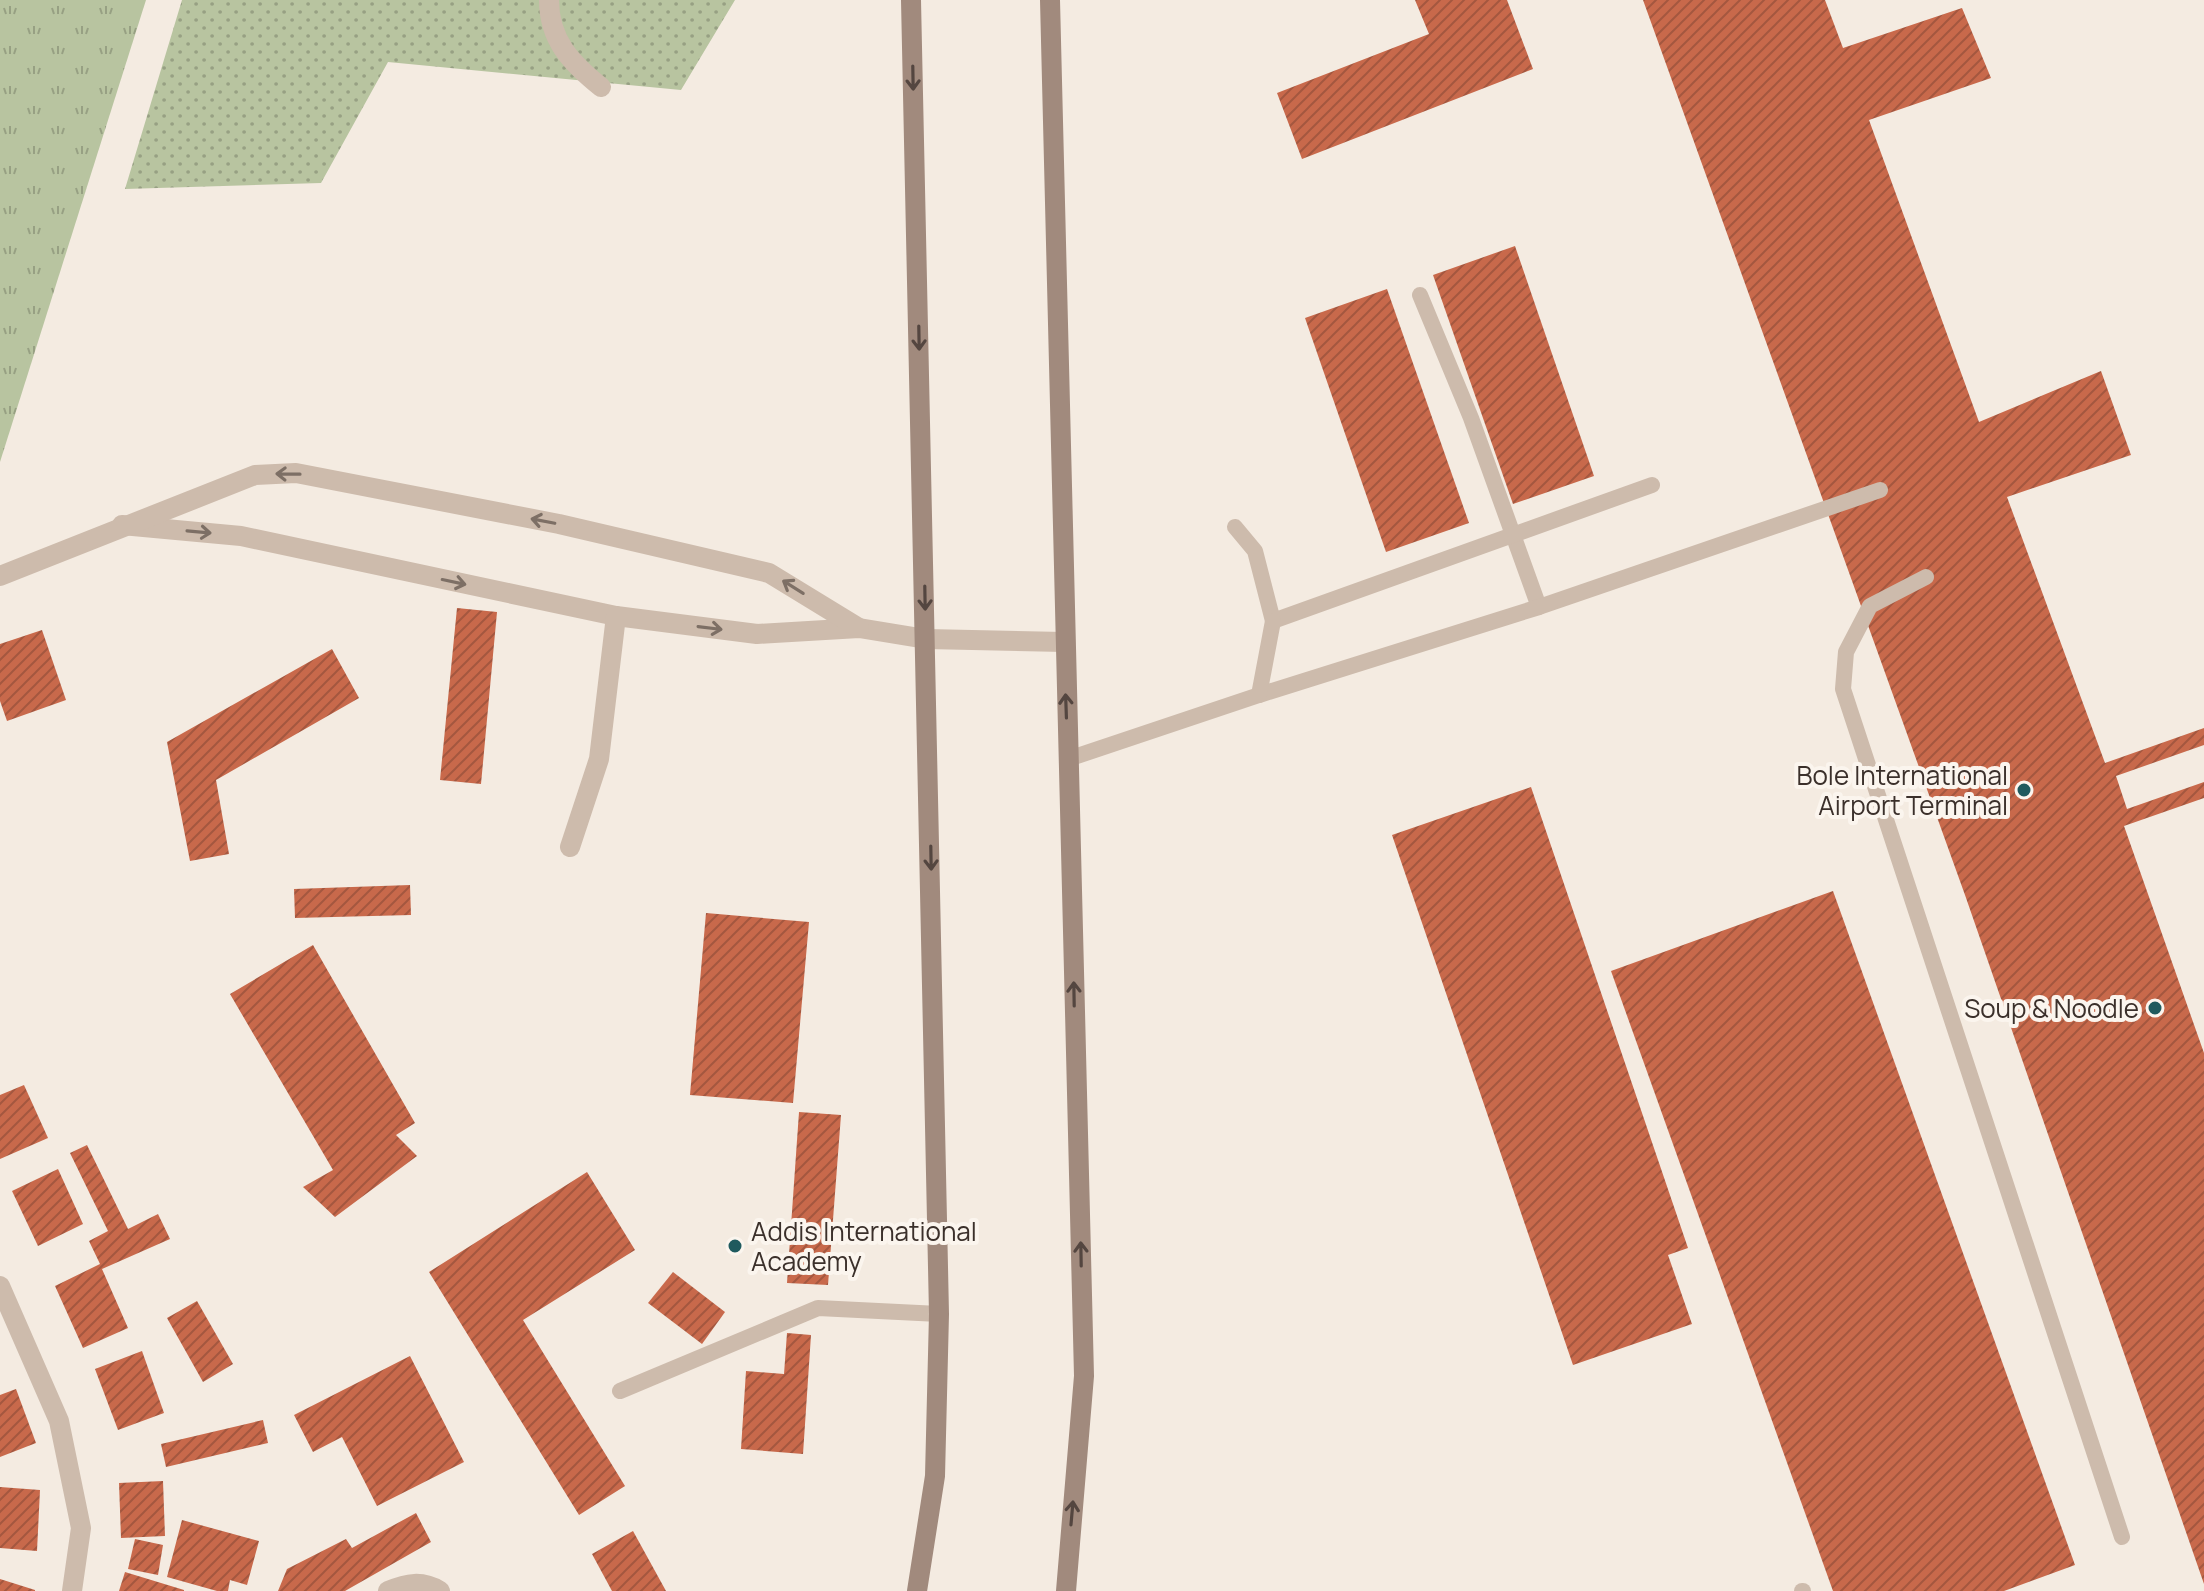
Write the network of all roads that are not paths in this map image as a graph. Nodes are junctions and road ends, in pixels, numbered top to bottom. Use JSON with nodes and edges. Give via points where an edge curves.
{"nodes":[{"id":1,"x":549,"y":0,"type":"edge"},
{"id":2,"x":911,"y":0,"type":"edge"},
{"id":3,"x":1050,"y":0,"type":"edge"},
{"id":4,"x":601,"y":87,"type":"dead end"},
{"id":5,"x":1420,"y":295,"type":"dead end"},
{"id":6,"x":1652,"y":485,"type":"dead end"},
{"id":7,"x":1880,"y":490,"type":"dead end"},
{"id":8,"x":122,"y":525,"type":"junction"},
{"id":9,"x":1235,"y":527,"type":"dead end"},
{"id":10,"x":1514,"y":536,"type":"junction"},
{"id":11,"x":0,"y":576,"type":"edge"},
{"id":12,"x":1926,"y":577,"type":"dead end"},
{"id":13,"x":1539,"y":607,"type":"junction"},
{"id":14,"x":616,"y":616,"type":"junction"},
{"id":15,"x":1273,"y":621,"type":"junction"},
{"id":16,"x":859,"y":628,"type":"junction"},
{"id":17,"x":926,"y":639,"type":"junction"},
{"id":18,"x":1064,"y":642,"type":"junction"},
{"id":19,"x":1259,"y":695,"type":"junction"},
{"id":20,"x":1068,"y":759,"type":"junction"},
{"id":21,"x":570,"y":847,"type":"dead end"},
{"id":22,"x":0,"y":1286,"type":"edge"},
{"id":23,"x":939,"y":1314,"type":"junction"},
{"id":24,"x":620,"y":1391,"type":"dead end"},
{"id":25,"x":2122,"y":1537,"type":"dead end"},
{"id":26,"x":72,"y":1591,"type":"edge"},
{"id":27,"x":388,"y":1591,"type":"edge"},
{"id":28,"x":440,"y":1591,"type":"edge"},
{"id":29,"x":917,"y":1591,"type":"edge"},
{"id":30,"x":1066,"y":1591,"type":"edge"}],
"edges":[{"from":1,"to":4,"type":"street","via":[[556,40],[575,66]]},
{"from":2,"to":17,"type":"main road","one_way":true},
{"from":3,"to":18,"type":"main road"},
{"from":5,"to":10,"type":"lane"},
{"from":6,"to":10,"type":"lane"},
{"from":7,"to":13,"type":"lane"},
{"from":8,"to":11,"type":"street"},
{"from":8,"to":14,"type":"street","one_way":true,"via":[[241,536]]},
{"from":16,"to":8,"type":"street","one_way":true,"via":[[769,573],[559,524],[296,473],[255,475]]},
{"from":9,"to":15,"type":"lane","via":[[1255,551]]},
{"from":10,"to":13,"type":"lane"},
{"from":10,"to":15,"type":"lane"},
{"from":12,"to":25,"type":"lane","via":[[1870,606],[1846,652],[1843,689]]},
{"from":13,"to":19,"type":"lane"},
{"from":14,"to":16,"type":"street","one_way":true,"via":[[757,634]]},
{"from":14,"to":21,"type":"street","via":[[599,759]]},
{"from":15,"to":19,"type":"lane"},
{"from":16,"to":17,"type":"street"},
{"from":17,"to":18,"type":"street"},
{"from":17,"to":23,"type":"main road","one_way":true},
{"from":20,"to":18,"type":"main road","one_way":true},
{"from":19,"to":20,"type":"lane"},
{"from":30,"to":20,"type":"main road","one_way":true,"via":[[1084,1376]]},
{"from":22,"to":26,"type":"street","via":[[59,1421],[81,1528]]},
{"from":23,"to":24,"type":"lane","via":[[818,1308]]},
{"from":23,"to":29,"type":"main road","via":[[935,1476]]},
{"from":27,"to":28,"type":"street","via":[[408,1583]]}]}
